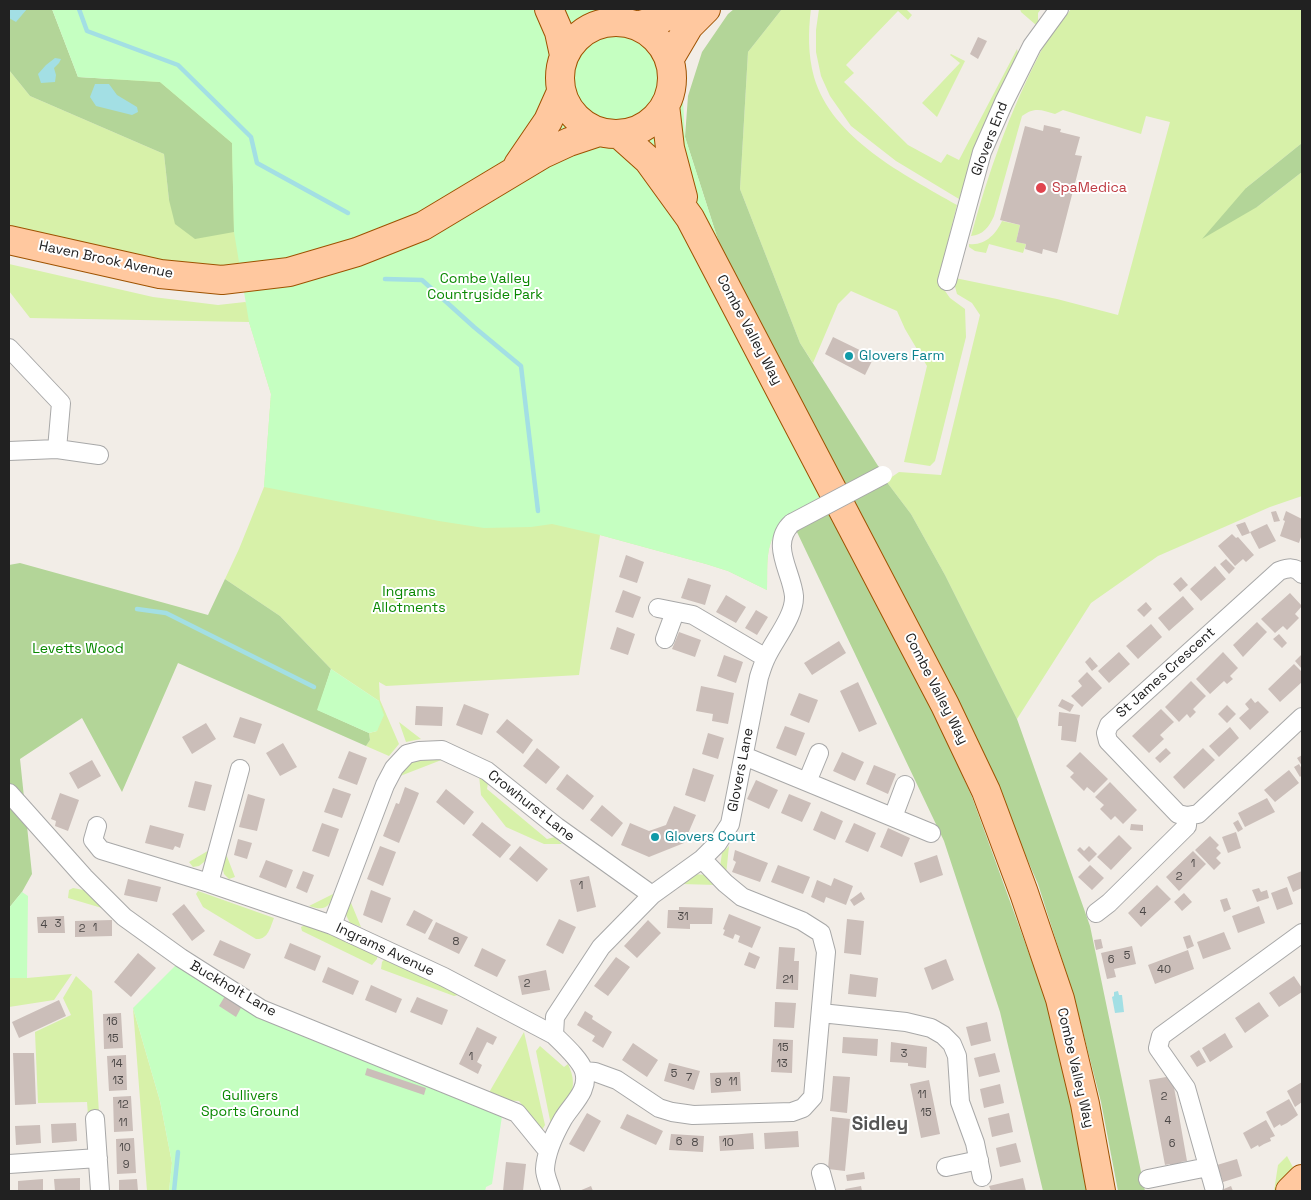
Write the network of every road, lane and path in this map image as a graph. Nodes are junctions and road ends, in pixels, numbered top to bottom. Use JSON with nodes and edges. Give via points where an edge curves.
{"nodes":[{"id":1,"x":549,"y":9,"type":"edge"},
{"id":2,"x":684,"y":9,"type":"edge"},
{"id":3,"x":706,"y":9,"type":"edge"},
{"id":4,"x":1059,"y":9,"type":"edge"},
{"id":5,"x":598,"y":15,"type":"edge"},
{"id":6,"x":637,"y":26,"type":"junction"},
{"id":7,"x":564,"y":55,"type":"junction"},
{"id":8,"x":669,"y":60,"type":"junction"},
{"id":9,"x":561,"y":92,"type":"junction"},
{"id":10,"x":665,"y":105,"type":"junction"},
{"id":11,"x":609,"y":133,"type":"junction"},
{"id":12,"x":511,"y":174,"type":"junction"},
{"id":13,"x":690,"y":218,"type":"junction"},
{"id":14,"x":9,"y":240,"type":"edge"},
{"id":15,"x":947,"y":282,"type":"dead end"},
{"id":16,"x":9,"y":348,"type":"edge"},
{"id":17,"x":57,"y":449,"type":"junction"},
{"id":18,"x":9,"y":451,"type":"edge"},
{"id":19,"x":99,"y":455,"type":"dead end"},
{"id":20,"x":883,"y":474,"type":"dead end"},
{"id":21,"x":1302,"y":574,"type":"edge"},
{"id":22,"x":665,"y":639,"type":"dead end"},
{"id":23,"x":766,"y":658,"type":"junction"},
{"id":24,"x":1302,"y":717,"type":"edge"},
{"id":25,"x":818,"y":753,"type":"dead end"},
{"id":26,"x":744,"y":756,"type":"junction"},
{"id":27,"x":240,"y":770,"type":"dead end"},
{"id":28,"x":807,"y":782,"type":"junction"},
{"id":29,"x":905,"y":785,"type":"dead end"},
{"id":30,"x":9,"y":792,"type":"edge"},
{"id":31,"x":1187,"y":816,"type":"junction"},
{"id":32,"x":893,"y":817,"type":"junction"},
{"id":33,"x":97,"y":826,"type":"dead end"},
{"id":34,"x":931,"y":833,"type":"dead end"},
{"id":35,"x":702,"y":859,"type":"junction"},
{"id":36,"x":209,"y":883,"type":"junction"},
{"id":37,"x":652,"y":895,"type":"junction"},
{"id":38,"x":1108,"y":909,"type":"dead end"},
{"id":39,"x":332,"y":925,"type":"junction"},
{"id":40,"x":1302,"y":933,"type":"edge"},
{"id":41,"x":821,"y":1013,"type":"junction"},
{"id":42,"x":554,"y":1035,"type":"junction"},
{"id":43,"x":584,"y":1071,"type":"junction"},
{"id":44,"x":95,"y":1119,"type":"dead end"},
{"id":45,"x":548,"y":1152,"type":"junction"},
{"id":46,"x":98,"y":1158,"type":"junction"},
{"id":47,"x":9,"y":1164,"type":"edge"},
{"id":48,"x":946,"y":1167,"type":"dead end"},
{"id":49,"x":1208,"y":1167,"type":"junction"},
{"id":50,"x":821,"y":1172,"type":"dead end"},
{"id":51,"x":1148,"y":1178,"type":"dead end"},
{"id":52,"x":1302,"y":1179,"type":"edge"},
{"id":53,"x":1214,"y":1187,"type":"dead end"},
{"id":54,"x":100,"y":1191,"type":"edge"},
{"id":55,"x":551,"y":1191,"type":"edge"},
{"id":56,"x":826,"y":1191,"type":"edge"},
{"id":57,"x":1101,"y":1191,"type":"edge"},
{"id":58,"x":1290,"y":1191,"type":"edge"}],
"edges":[{"from":1,"to":7,"type":"main road"},
{"from":2,"to":6,"type":"main road"},
{"from":3,"to":8,"type":"main road","via":[[689,26]]},
{"from":4,"to":15,"type":"street","name":"Glovers End","via":[[1032,46],[982,152]]},
{"from":5,"to":6,"type":"main road"},
{"from":5,"to":7,"type":"main road","via":[[600,24],[575,39]]},
{"from":6,"to":8,"type":"main road","via":[[653,36]]},
{"from":7,"to":9,"type":"main road"},
{"from":8,"to":10,"type":"main road","via":[[672,83]]},
{"from":9,"to":11,"type":"main road","via":[[575,117],[590,128]]},
{"from":9,"to":12,"type":"main road","name":"Haven Brook Avenue","via":[[534,144]]},
{"from":10,"to":11,"type":"main road","via":[[646,126]]},
{"from":10,"to":13,"type":"main road","name":"Combe Valley Way","via":[[675,173]]},
{"from":11,"to":12,"type":"main road","name":"Haven Brook Avenue","via":[[561,146]]},
{"from":11,"to":13,"type":"main road","name":"Combe Valley Way","via":[[648,160]]},
{"from":12,"to":14,"type":"main road","name":"Haven Brook Avenue","via":[[423,226],[357,252],[306,268],[272,274],[222,280],[160,274]]},
{"from":13,"to":57,"type":"main road","name":"Combe Valley Way","via":[[945,705],[986,791],[1060,999],[1085,1104]]},
{"from":16,"to":17,"type":"street","via":[[61,403]]},
{"from":17,"to":18,"type":"street"},
{"from":17,"to":19,"type":"street"},
{"from":20,"to":23,"type":"street","name":"Glovers Lane","bridge":true,"via":[[785,530],[783,556],[794,595],[792,609]]},
{"from":21,"to":31,"type":"street","name":"St James Crescent","via":[[1289,567],[1279,571],[1108,725],[1108,741],[1178,814]]},
{"from":22,"to":23,"type":"street","via":[[666,610],[693,615]]},
{"from":23,"to":26,"type":"street","name":"Glovers Lane","via":[[759,676]]},
{"from":24,"to":31,"type":"street","via":[[1198,814]]},
{"from":25,"to":28,"type":"street"},
{"from":26,"to":28,"type":"street"},
{"from":26,"to":35,"type":"street","name":"Glovers Lane","via":[[730,824]]},
{"from":27,"to":36,"type":"street"},
{"from":28,"to":32,"type":"street"},
{"from":29,"to":32,"type":"street"},
{"from":30,"to":45,"type":"street","name":"Buckholt Lane","via":[[124,917],[181,958],[261,1009],[517,1114]]},
{"from":31,"to":38,"type":"street","via":[[1186,826]]},
{"from":32,"to":34,"type":"street"},
{"from":33,"to":36,"type":"street","name":"Ingrams Avenue","via":[[93,840],[101,850]]},
{"from":35,"to":37,"type":"street","name":"Glovers Lane"},
{"from":35,"to":41,"type":"street","via":[[742,897],[802,921],[821,933],[826,952]]},
{"from":36,"to":39,"type":"street","name":"Ingrams Avenue"},
{"from":37,"to":39,"type":"street","name":"Crowhurst Lane","via":[[557,827],[487,771],[442,750],[419,751],[407,754],[389,776]]},
{"from":37,"to":42,"type":"street","name":"Glovers Lane","via":[[601,947],[556,1016]]},
{"from":39,"to":42,"type":"street","name":"Ingrams Avenue","via":[[444,977]]},
{"from":40,"to":49,"type":"street","via":[[1161,1036],[1158,1048],[1186,1088]]},
{"from":41,"to":43,"type":"street","via":[[813,1096],[802,1108],[792,1112],[694,1115],[672,1112],[659,1108],[617,1080]]},
{"from":41,"to":48,"type":"street","via":[[906,1022],[931,1028],[952,1044],[957,1056],[960,1102],[980,1168]]},
{"from":42,"to":43,"type":"street"},
{"from":43,"to":45,"type":"street","via":[[580,1096],[564,1118]]},
{"from":44,"to":46,"type":"street"},
{"from":45,"to":55,"type":"street","via":[[545,1171]]},
{"from":46,"to":47,"type":"street"},
{"from":46,"to":54,"type":"street"},
{"from":49,"to":51,"type":"street"},
{"from":49,"to":53,"type":"street"},
{"from":50,"to":56,"type":"street"},
{"from":52,"to":58,"type":"main road"}]}
